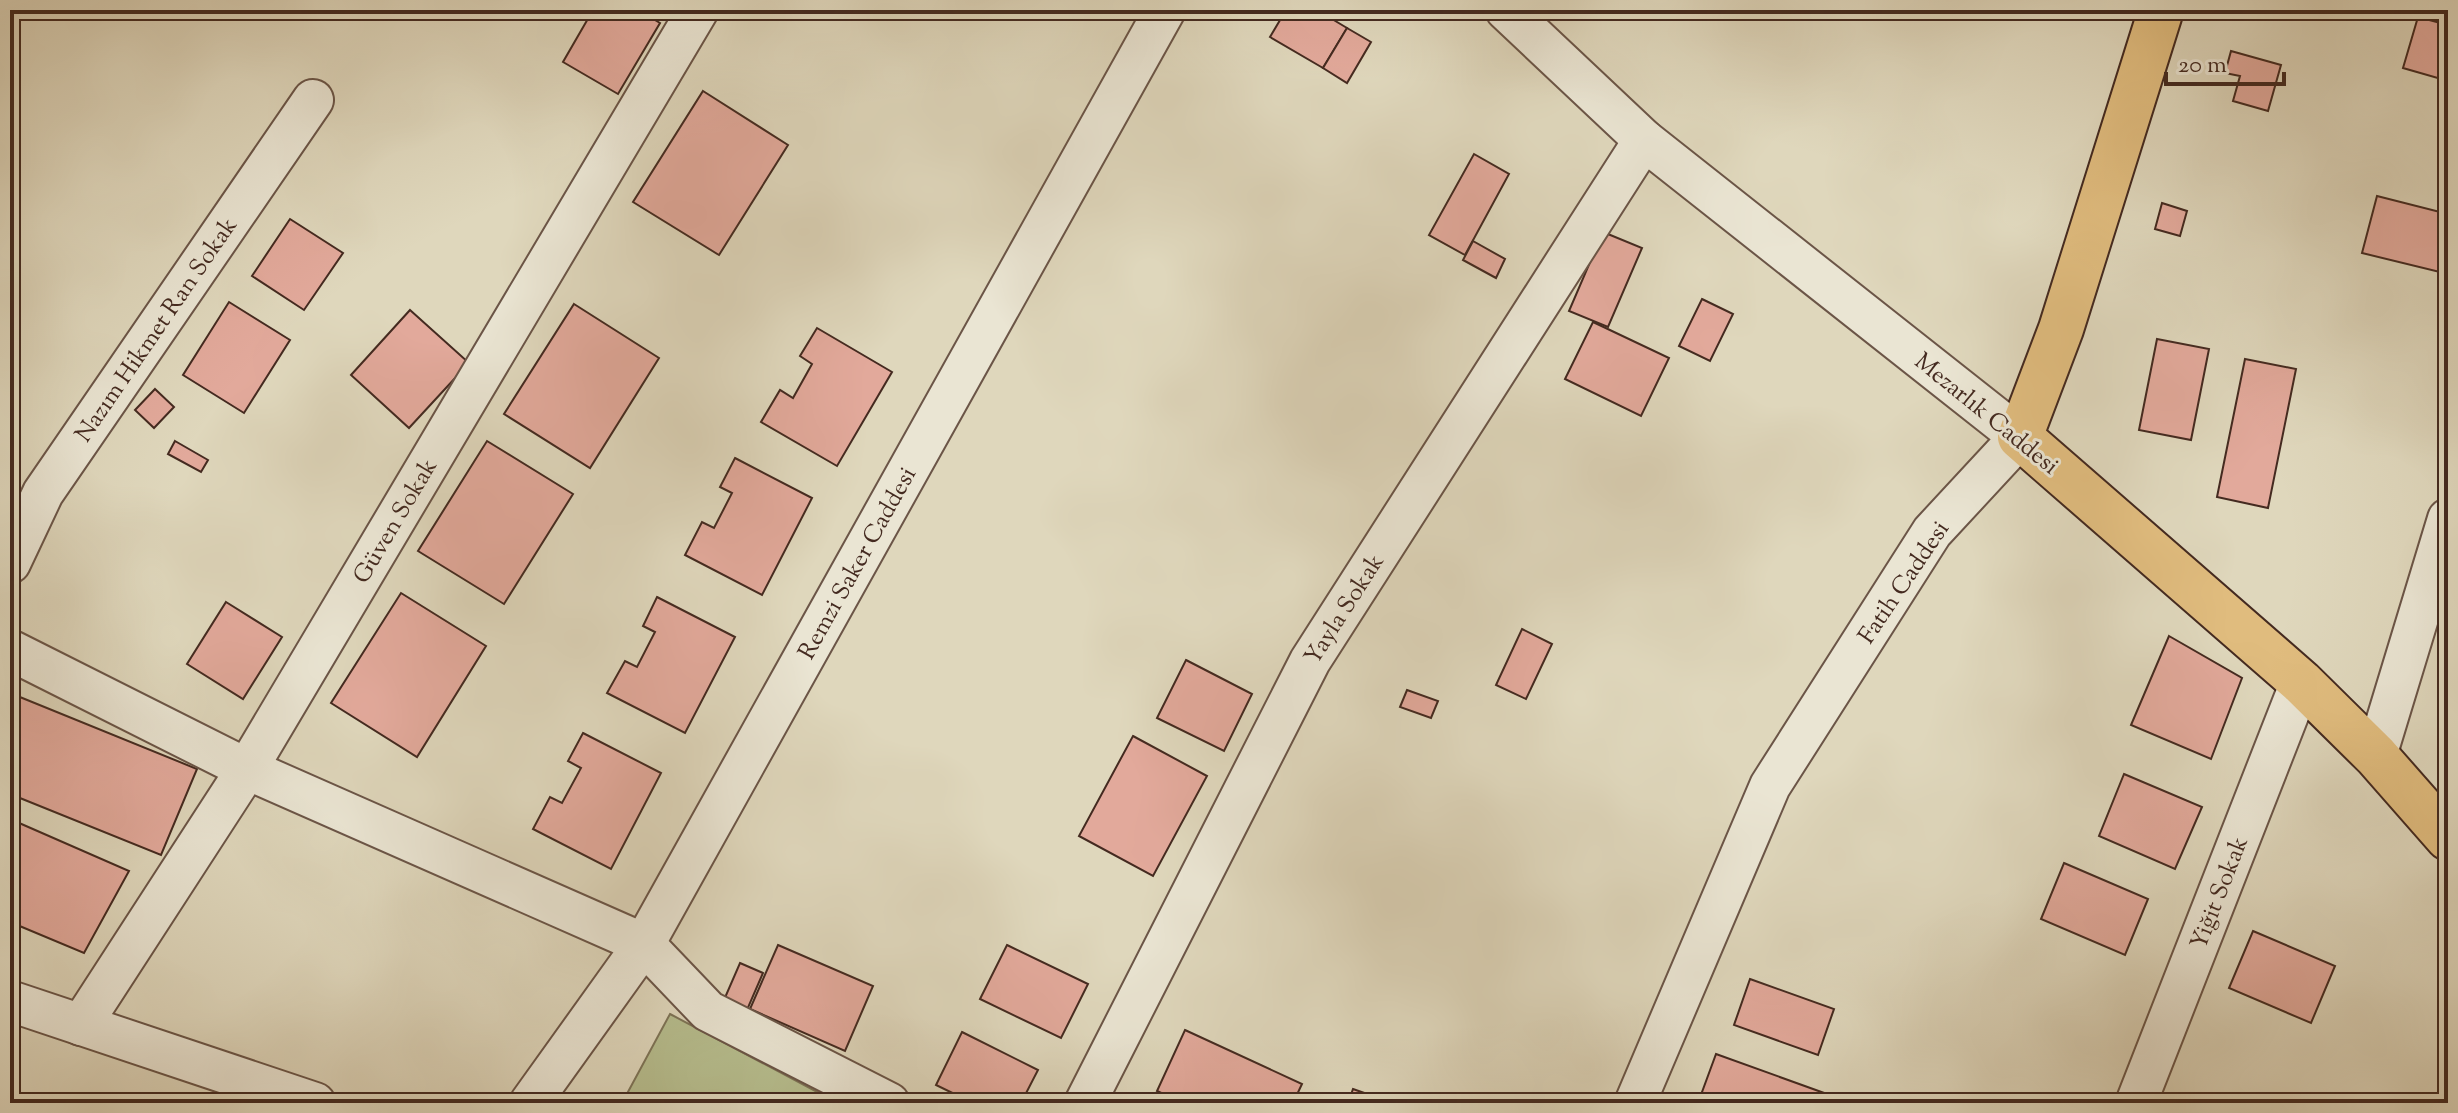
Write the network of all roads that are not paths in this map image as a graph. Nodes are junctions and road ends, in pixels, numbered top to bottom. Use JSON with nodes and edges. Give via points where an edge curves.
{"nodes":[{"id":1,"x":698,"y":10,"type":"edge"},
{"id":2,"x":1165,"y":10,"type":"edge"},
{"id":3,"x":1506,"y":10,"type":"edge"},
{"id":4,"x":2161,"y":10,"type":"edge"},
{"id":5,"x":313,"y":100,"type":"dead end"},
{"id":6,"x":1644,"y":140,"type":"junction"},
{"id":7,"x":2020,"y":437,"type":"junction"},
{"id":8,"x":2448,"y":519,"type":"edge"},
{"id":9,"x":10,"y":563,"type":"edge"},
{"id":10,"x":10,"y":650,"type":"edge"},
{"id":11,"x":2301,"y":682,"type":"junction"},
{"id":12,"x":2376,"y":756,"type":"junction"},
{"id":13,"x":247,"y":769,"type":"junction"},
{"id":14,"x":2448,"y":838,"type":"edge"},
{"id":15,"x":644,"y":944,"type":"junction"},
{"id":16,"x":10,"y":1001,"type":"edge"},
{"id":17,"x":81,"y":1025,"type":"junction"},
{"id":18,"x":315,"y":1103,"type":"edge"},
{"id":19,"x":530,"y":1103,"type":"edge"},
{"id":20,"x":889,"y":1103,"type":"edge"},
{"id":21,"x":1085,"y":1103,"type":"edge"},
{"id":22,"x":1635,"y":1103,"type":"edge"},
{"id":23,"x":2136,"y":1103,"type":"edge"}],
"edges":[{"from":1,"to":13,"type":"street","name":"Güven Sokak"},
{"from":2,"to":15,"type":"street","name":"Remzi Saker Caddesi"},
{"from":3,"to":6,"type":"street","name":"Mezarlık Caddesi"},
{"from":4,"to":7,"type":"main road","name":"Fatih Caddesi","via":[[2061,329]]},
{"from":5,"to":9,"type":"street","name":"Nazım Hikmet Ran Sokak","via":[[43,493]]},
{"from":6,"to":7,"type":"street","name":"Mezarlık Caddesi"},
{"from":6,"to":21,"type":"street","name":"Yayla Sokak","via":[[1310,661]]},
{"from":7,"to":11,"type":"main road","name":"Mezarlık Caddesi"},
{"from":7,"to":22,"type":"street","name":"Fatih Caddesi","via":[[1932,532],[1770,786]]},
{"from":8,"to":12,"type":"street"},
{"from":10,"to":13,"type":"street"},
{"from":11,"to":12,"type":"main road","name":"Mezarlık Caddesi"},
{"from":11,"to":23,"type":"street","name":"Yiğit Sokak"},
{"from":12,"to":14,"type":"main road","name":"Mezarlık Caddesi"},
{"from":13,"to":15,"type":"street"},
{"from":13,"to":17,"type":"street","name":"Güven Sokak"},
{"from":15,"to":19,"type":"street","name":"Remzi Saker Caddesi"},
{"from":15,"to":20,"type":"street","via":[[708,1011]]},
{"from":16,"to":17,"type":"street"},
{"from":17,"to":18,"type":"street"}]}
